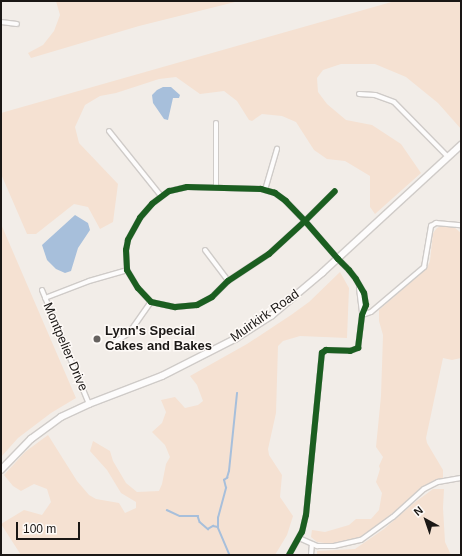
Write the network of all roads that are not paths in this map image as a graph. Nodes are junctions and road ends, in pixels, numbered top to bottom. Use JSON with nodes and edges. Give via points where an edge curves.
{"nodes":[{"id":1,"x":1,"y":22,"type":"edge"},
{"id":2,"x":17,"y":24,"type":"dead end"},
{"id":3,"x":359,"y":94,"type":"dead end"},
{"id":4,"x":216,"y":123,"type":"dead end"},
{"id":5,"x":109,"y":131,"type":"dead end"},
{"id":6,"x":461,"y":145,"type":"edge"},
{"id":7,"x":277,"y":149,"type":"dead end"},
{"id":8,"x":448,"y":157,"type":"junction"},
{"id":9,"x":216,"y":187,"type":"junction"},
{"id":10,"x":266,"y":190,"type":"junction"},
{"id":11,"x":335,"y":191,"type":"dead end"},
{"id":12,"x":161,"y":196,"type":"junction"},
{"id":13,"x":306,"y":221,"type":"junction"},
{"id":14,"x":461,"y":225,"type":"edge"},
{"id":15,"x":204,"y":250,"type":"dead end"},
{"id":16,"x":338,"y":259,"type":"junction"},
{"id":17,"x":128,"y":270,"type":"junction"},
{"id":18,"x":228,"y":281,"type":"junction"},
{"id":19,"x":42,"y":290,"type":"dead end"},
{"id":20,"x":45,"y":298,"type":"junction"},
{"id":21,"x":151,"y":302,"type":"junction"},
{"id":22,"x":362,"y":315,"type":"junction"},
{"id":23,"x":114,"y":342,"type":"dead end"},
{"id":24,"x":89,"y":404,"type":"junction"},
{"id":25,"x":1,"y":470,"type":"edge"},
{"id":26,"x":461,"y":478,"type":"edge"},
{"id":27,"x":299,"y":538,"type":"junction"},
{"id":28,"x":312,"y":544,"type":"junction"},
{"id":29,"x":289,"y":555,"type":"edge"},
{"id":30,"x":311,"y":555,"type":"edge"}],
"edges":[{"from":1,"to":2,"type":"street"},
{"from":3,"to":8,"type":"street","via":[[375,95],[394,102]]},
{"from":4,"to":9,"type":"street"},
{"from":5,"to":12,"type":"street"},
{"from":6,"to":8,"type":"main road","name":"Muirkirk Road"},
{"from":7,"to":10,"type":"street"},
{"from":8,"to":16,"type":"main road","name":"Muirkirk Road"},
{"from":9,"to":10,"type":"street"},
{"from":9,"to":12,"type":"street","via":[[182,187]]},
{"from":10,"to":13,"type":"street","via":[[281,197]]},
{"from":11,"to":13,"type":"street"},
{"from":12,"to":17,"type":"street","via":[[140,218],[130,236],[126,250]]},
{"from":13,"to":16,"type":"street"},
{"from":13,"to":18,"type":"street","via":[[269,254]]},
{"from":14,"to":22,"type":"street","via":[[436,223],[431,226],[424,267],[371,312]]},
{"from":15,"to":18,"type":"street"},
{"from":16,"to":22,"type":"street","via":[[350,270],[364,293],[366,304]]},
{"from":16,"to":24,"type":"main road","name":"Muirkirk Road","via":[[281,308],[235,339],[162,376]]},
{"from":17,"to":20,"type":"street","via":[[89,281]]},
{"from":17,"to":21,"type":"street","via":[[135,284]]},
{"from":18,"to":21,"type":"street","via":[[205,302],[191,306],[175,307]]},
{"from":19,"to":20,"type":"street","name":"Montpelier Drive"},
{"from":20,"to":24,"type":"street","name":"Montpelier Drive"},
{"from":21,"to":23,"type":"street","via":[[126,335]]},
{"from":22,"to":27,"type":"street","via":[[358,348],[350,351],[323,351],[321,356],[306,515]]},
{"from":24,"to":25,"type":"main road","name":"Muirkirk Road","via":[[47,426]]},
{"from":26,"to":28,"type":"street","via":[[438,482],[424,489],[362,540],[334,546]]},
{"from":27,"to":28,"type":"street"},
{"from":27,"to":29,"type":"street"},
{"from":28,"to":30,"type":"street"}]}
